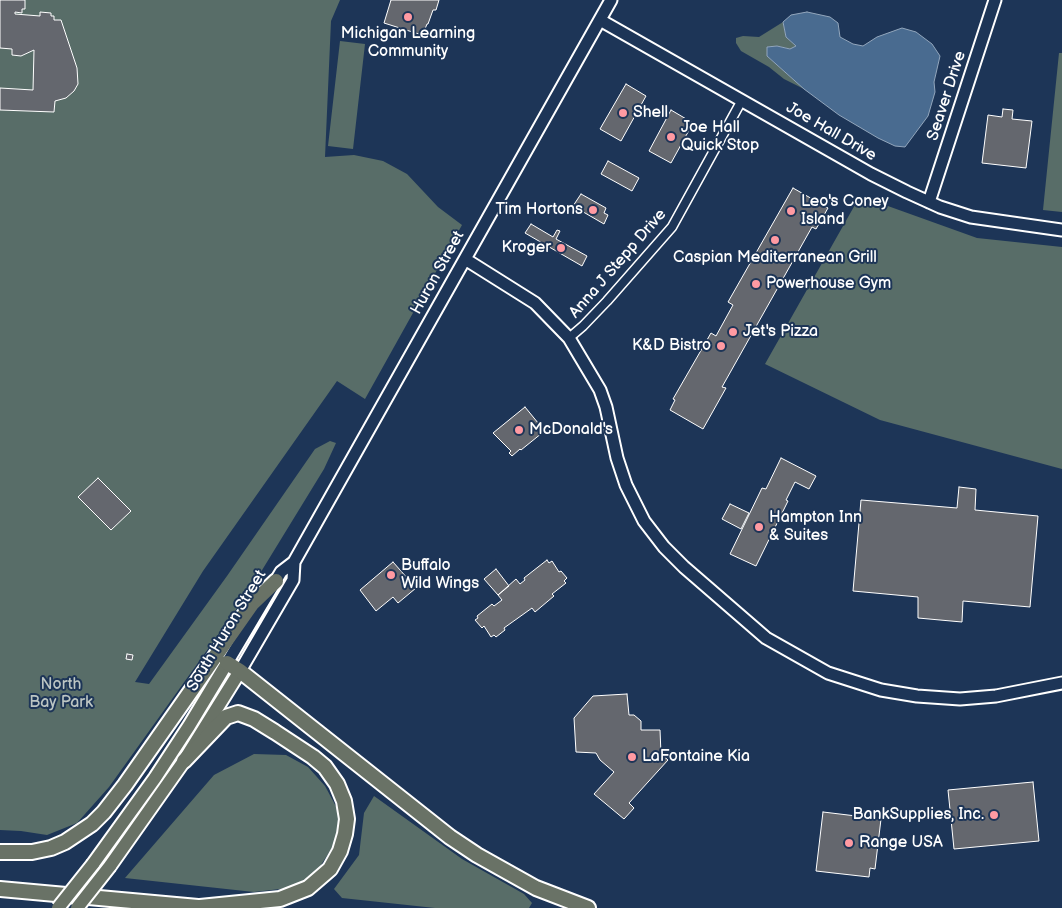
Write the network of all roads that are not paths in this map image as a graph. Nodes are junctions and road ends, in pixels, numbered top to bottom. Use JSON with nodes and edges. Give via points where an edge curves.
{"nodes":[{"id":1,"x":611,"y":0,"type":"edge"},
{"id":2,"x":995,"y":0,"type":"edge"},
{"id":3,"x":600,"y":20,"type":"junction"},
{"id":4,"x":742,"y":100,"type":"junction"},
{"id":5,"x":929,"y":202,"type":"junction"},
{"id":6,"x":1062,"y":230,"type":"edge"},
{"id":7,"x":465,"y":259,"type":"junction"},
{"id":8,"x":569,"y":338,"type":"junction"},
{"id":9,"x":294,"y":562,"type":"junction"},
{"id":10,"x":276,"y":581,"type":"junction"},
{"id":11,"x":226,"y":663,"type":"junction"},
{"id":12,"x":240,"y":671,"type":"junction"},
{"id":13,"x":1062,"y":683,"type":"edge"},
{"id":14,"x":184,"y":761,"type":"junction"},
{"id":15,"x":0,"y":852,"type":"edge"},
{"id":16,"x":0,"y":889,"type":"edge"},
{"id":17,"x":206,"y":907,"type":"edge"},
{"id":18,"x":58,"y":908,"type":"edge"},
{"id":19,"x":77,"y":908,"type":"edge"},
{"id":20,"x":588,"y":908,"type":"edge"}],
"edges":[{"from":1,"to":3,"type":"street","name":"Huron Street"},
{"from":2,"to":5,"type":"street","name":"Seaver Drive"},
{"from":3,"to":4,"type":"street","name":"Joe Hall Drive"},
{"from":3,"to":7,"type":"street","name":"Huron Street"},
{"from":4,"to":5,"type":"street","name":"Joe Hall Drive","via":[[871,174]]},
{"from":4,"to":8,"type":"street","name":"Anna J Stepp Drive","via":[[672,226],[607,301]]},
{"from":5,"to":6,"type":"street","name":"Joe Hall Drive","via":[[972,217]]},
{"from":7,"to":8,"type":"street","via":[[535,303]]},
{"from":7,"to":9,"type":"street","name":"Huron Street"},
{"from":8,"to":13,"type":"street","via":[[600,390],[626,485],[644,521],[684,567],[766,638],[828,673],[908,695],[960,699],[996,696]]},
{"from":9,"to":10,"type":"street","name":"South Huron Street","via":[[281,572]]},
{"from":9,"to":12,"type":"street","name":"South Huron Street","via":[[293,580]]},
{"from":10,"to":11,"type":"street","name":"South Huron Street"},
{"from":10,"to":15,"type":"highway","via":[[252,604],[125,784],[92,824],[51,848],[32,852]]},
{"from":11,"to":12,"type":"highway"},
{"from":11,"to":18,"type":"main road","name":"South Huron Street","bridge":true,"via":[[160,770]]},
{"from":12,"to":14,"type":"main road","name":"South Huron Street"},
{"from":12,"to":20,"type":"highway","via":[[470,851],[536,888]]},
{"from":14,"to":17,"type":"highway","via":[[226,717],[238,713],[275,732],[325,767],[337,784],[347,819],[340,851],[330,869],[308,888],[280,899]]},
{"from":14,"to":19,"type":"main road","name":"South Huron Street","bridge":true},
{"from":16,"to":17,"type":"highway"}]}
